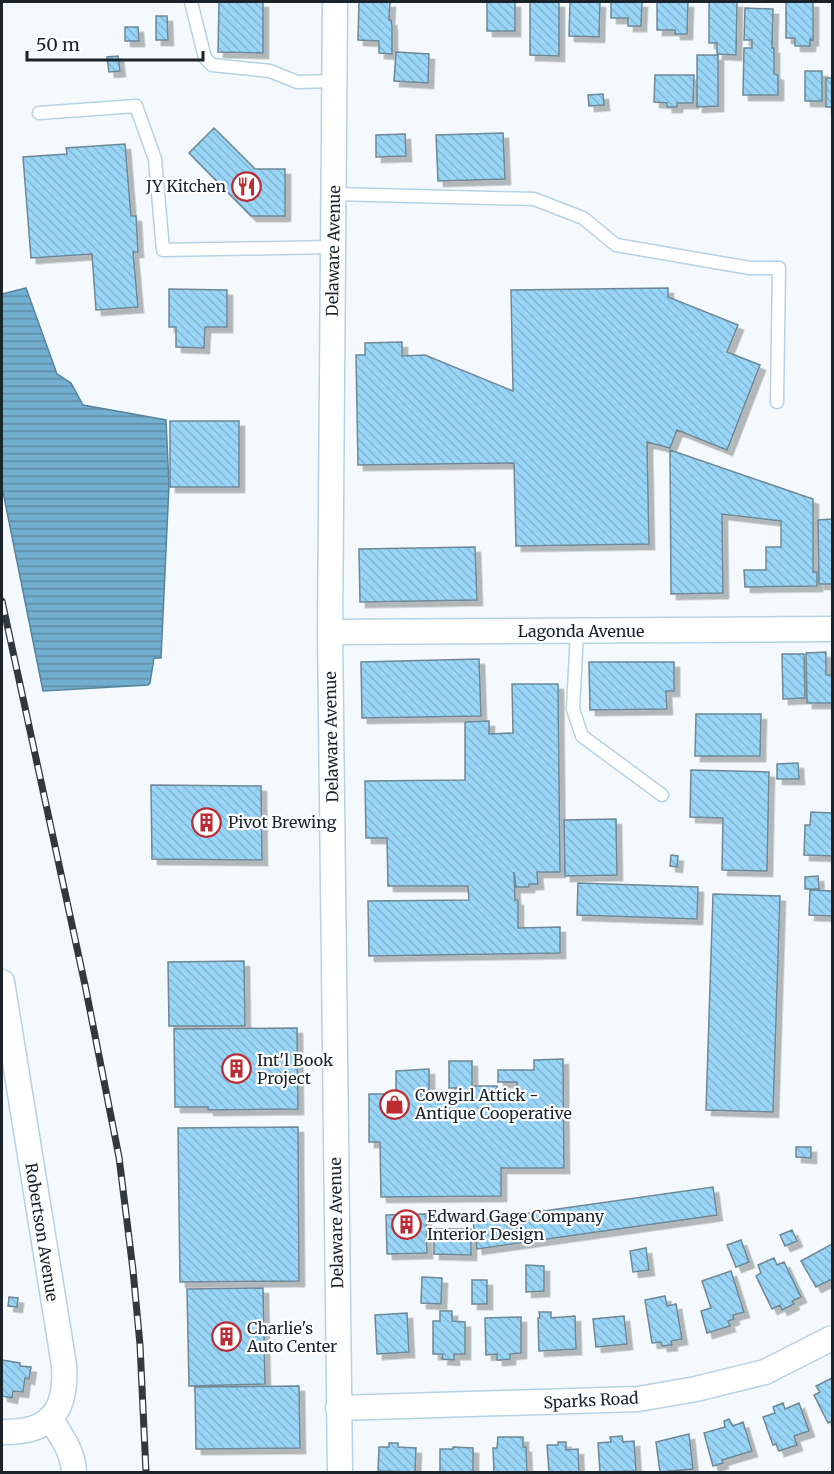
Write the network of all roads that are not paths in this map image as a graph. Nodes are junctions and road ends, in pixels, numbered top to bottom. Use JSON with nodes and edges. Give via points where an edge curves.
{"nodes":[{"id":1,"x":191,"y":2,"type":"edge"},
{"id":2,"x":335,"y":2,"type":"edge"},
{"id":3,"x":334,"y":81,"type":"junction"},
{"id":4,"x":39,"y":113,"type":"dead end"},
{"id":5,"x":334,"y":194,"type":"junction"},
{"id":6,"x":333,"y":247,"type":"junction"},
{"id":7,"x":777,"y":402,"type":"dead end"},
{"id":8,"x":832,"y":629,"type":"edge"},
{"id":9,"x":577,"y":631,"type":"junction"},
{"id":10,"x":330,"y":632,"type":"junction"},
{"id":11,"x":662,"y":795,"type":"dead end"},
{"id":12,"x":2,"y":982,"type":"edge"},
{"id":13,"x":11,"y":1093,"type":"edge"},
{"id":14,"x":832,"y":1338,"type":"edge"},
{"id":15,"x":338,"y":1408,"type":"junction"},
{"id":16,"x":50,"y":1418,"type":"junction"},
{"id":17,"x":2,"y":1432,"type":"edge"},
{"id":18,"x":74,"y":1473,"type":"edge"},
{"id":19,"x":340,"y":1473,"type":"edge"}],
"edges":[{"from":1,"to":3,"type":"lane","via":[[205,58],[212,65],[270,70],[297,82]]},
{"from":2,"to":3,"type":"street","name":"Delaware Avenue"},
{"from":3,"to":5,"type":"street","name":"Delaware Avenue"},
{"from":4,"to":6,"type":"lane","via":[[136,106],[155,159],[163,250]]},
{"from":5,"to":6,"type":"street","name":"Delaware Avenue"},
{"from":5,"to":7,"type":"lane","via":[[534,199],[583,218],[616,245],[750,268],[780,268]]},
{"from":6,"to":10,"type":"street","name":"Delaware Avenue"},
{"from":8,"to":9,"type":"street","name":"Lagonda Avenue"},
{"from":9,"to":10,"type":"street","name":"Lagonda Avenue"},
{"from":9,"to":11,"type":"lane","via":[[573,709],[582,736]]},
{"from":10,"to":15,"type":"street","name":"Delaware Avenue"},
{"from":12,"to":13,"type":"street","name":"Robertson Avenue"},
{"from":13,"to":16,"type":"street","name":"Robertson Avenue","via":[[64,1365],[63,1396]]},
{"from":14,"to":15,"type":"street","name":"Sparks Road","via":[[765,1372],[638,1399]]},
{"from":15,"to":19,"type":"street","name":"Delaware Avenue"},
{"from":16,"to":17,"type":"street","via":[[28,1431]]},
{"from":16,"to":18,"type":"street","via":[[73,1458]]}]}
